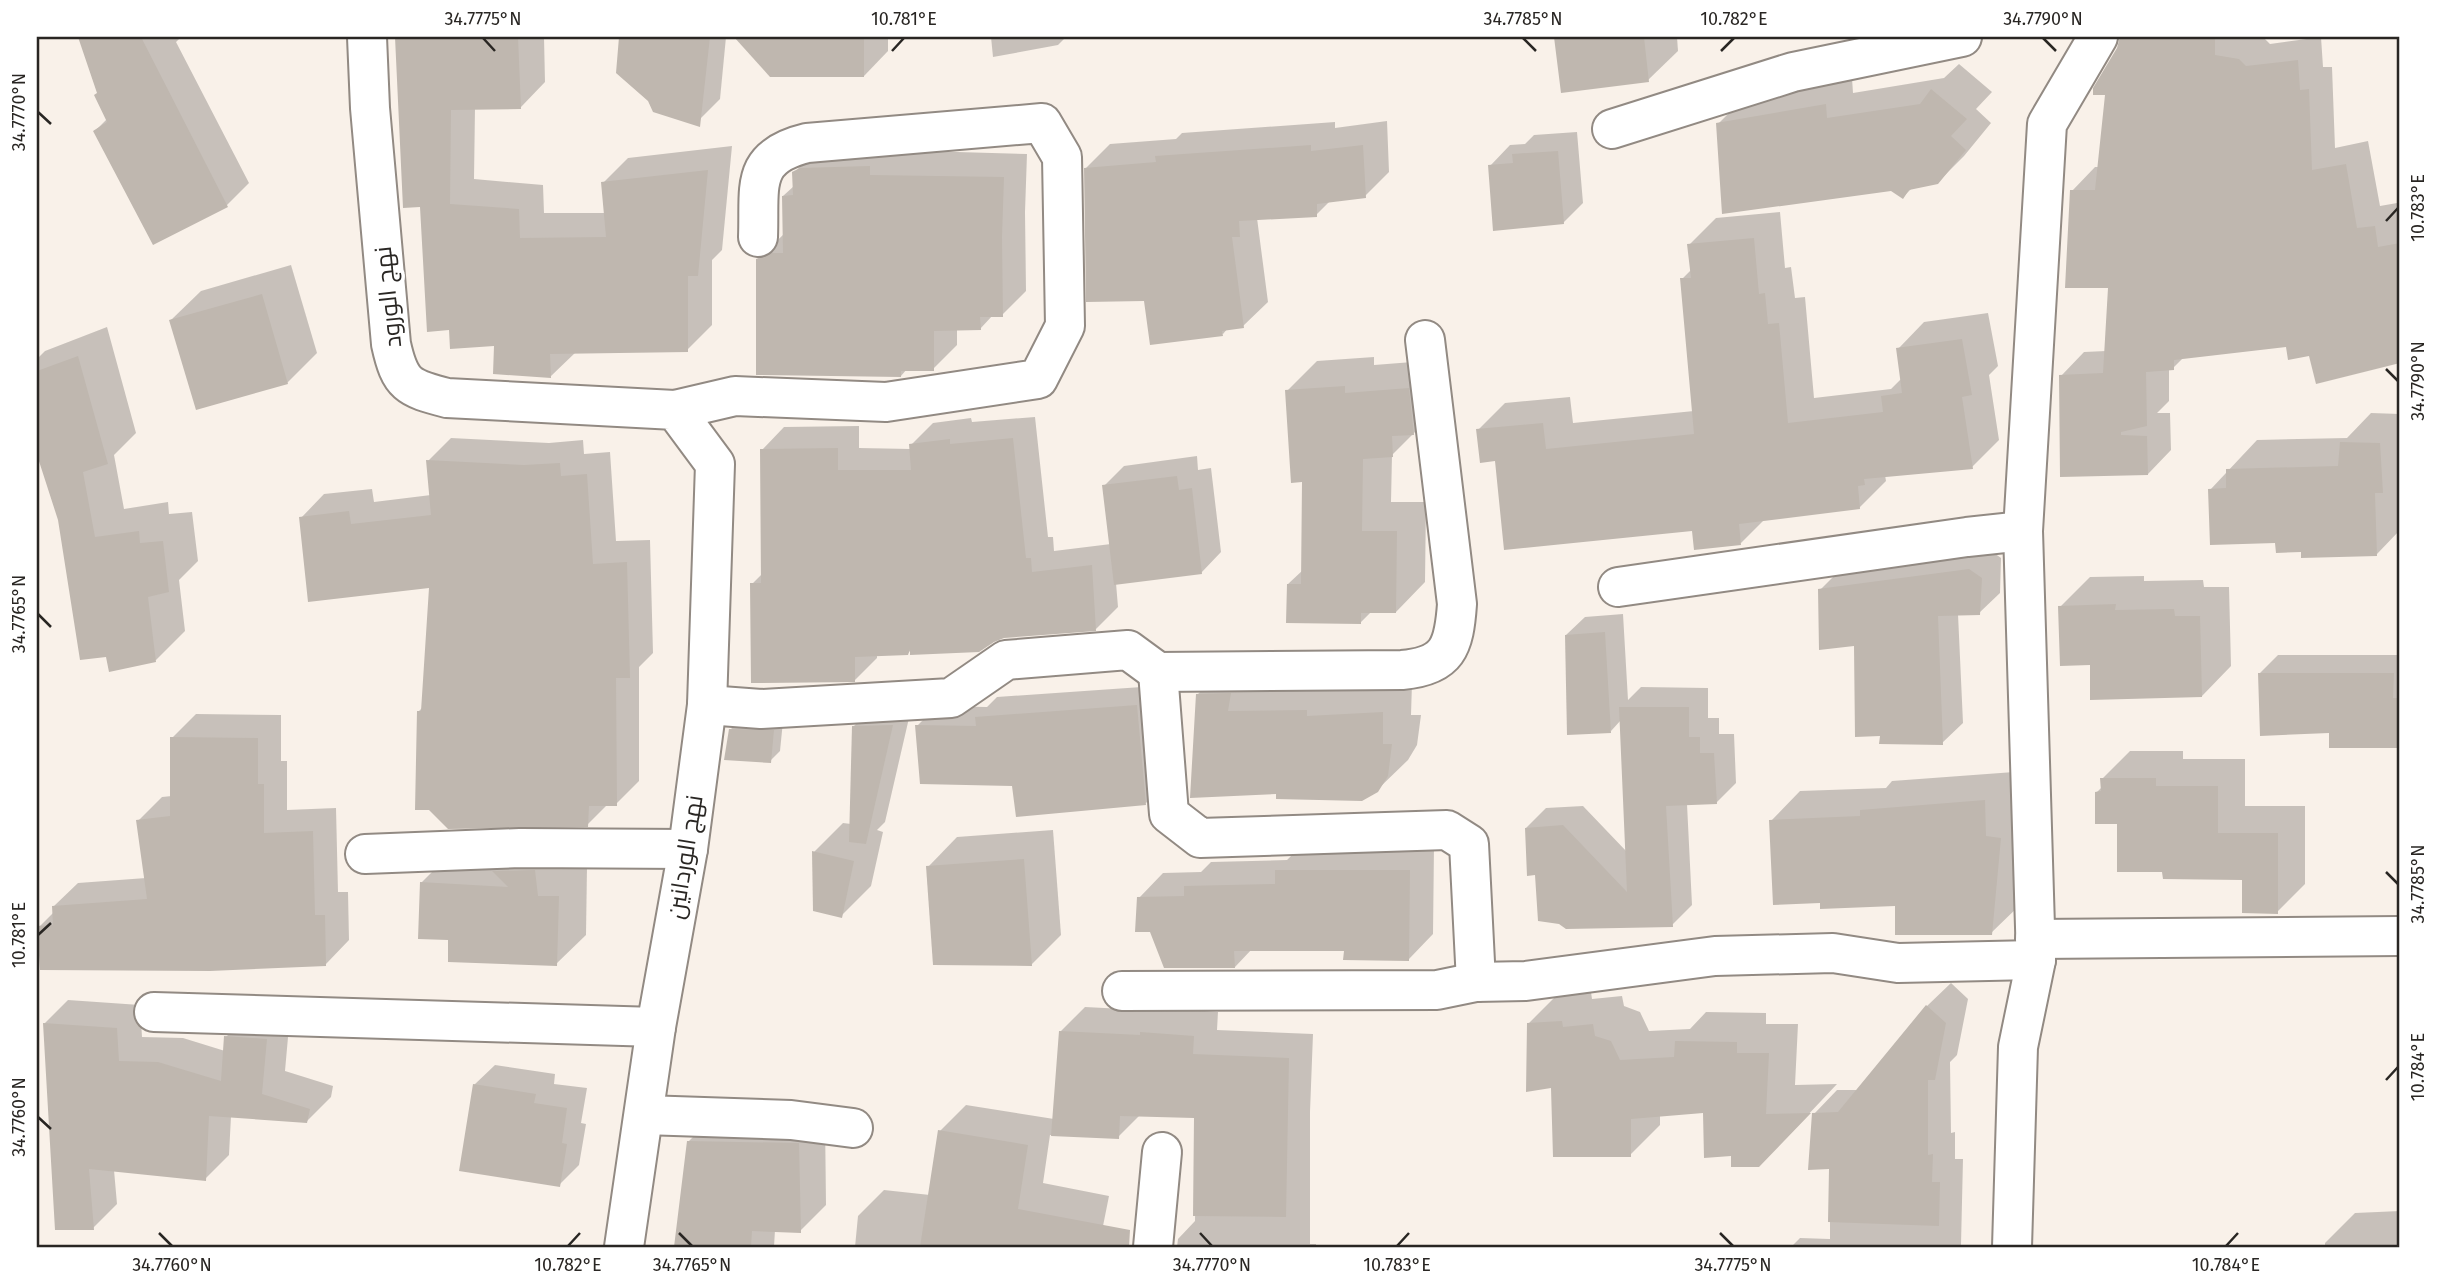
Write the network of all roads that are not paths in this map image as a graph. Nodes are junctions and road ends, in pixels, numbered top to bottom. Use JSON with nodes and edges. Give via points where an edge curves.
{"nodes":[{"id":1,"x":367,"y":37,"type":"edge"},
{"id":2,"x":1962,"y":37,"type":"edge"},
{"id":3,"x":2098,"y":37,"type":"edge"},
{"id":4,"x":1612,"y":129,"type":"dead end"},
{"id":5,"x":758,"y":237,"type":"dead end"},
{"id":6,"x":1425,"y":340,"type":"dead end"},
{"id":7,"x":676,"y":410,"type":"junction"},
{"id":8,"x":2023,"y":531,"type":"junction"},
{"id":9,"x":1618,"y":587,"type":"dead end"},
{"id":10,"x":1158,"y":672,"type":"junction"},
{"id":11,"x":707,"y":705,"type":"junction"},
{"id":12,"x":688,"y":849,"type":"junction"},
{"id":13,"x":365,"y":854,"type":"dead end"},
{"id":14,"x":2400,"y":936,"type":"edge"},
{"id":15,"x":2035,"y":950,"type":"junction"},
{"id":16,"x":1476,"y":982,"type":"junction"},
{"id":17,"x":1122,"y":991,"type":"dead end"},
{"id":18,"x":155,"y":1012,"type":"dead end"},
{"id":19,"x":656,"y":1027,"type":"junction"},
{"id":20,"x":644,"y":1115,"type":"junction"},
{"id":21,"x":853,"y":1128,"type":"dead end"},
{"id":22,"x":1162,"y":1152,"type":"dead end"},
{"id":23,"x":624,"y":1247,"type":"edge"},
{"id":24,"x":1153,"y":1247,"type":"edge"},
{"id":25,"x":2012,"y":1247,"type":"edge"}],
"edges":[{"from":1,"to":7,"type":"street","name":"نهج الورود","via":[[391,344],[397,370],[408,383],[447,398]]},
{"from":2,"to":4,"type":"street","via":[[1793,72]]},
{"from":3,"to":8,"type":"street","via":[[2047,124]]},
{"from":5,"to":7,"type":"street","name":"نهج الورود","via":[[763,171],[774,156],[788,148],[1042,123],[1062,157],[1065,326],[1038,379],[886,402],[735,396]]},
{"from":6,"to":10,"type":"street","via":[[1457,604],[1447,652],[1437,662],[1402,670]]},
{"from":7,"to":11,"type":"street","name":"نهج الوردانين","via":[[715,464]]},
{"from":8,"to":9,"type":"street"},
{"from":8,"to":15,"type":"street"},
{"from":10,"to":11,"type":"street","via":[[1128,650],[1006,660],[951,698],[761,709]]},
{"from":10,"to":16,"type":"street","via":[[1169,814],[1200,838],[1447,830],[1469,844]]},
{"from":11,"to":12,"type":"street","name":"نهج الوردانين"},
{"from":12,"to":13,"type":"street","via":[[520,848]]},
{"from":12,"to":19,"type":"street","name":"نهج الوردانين"},
{"from":14,"to":15,"type":"street"},
{"from":15,"to":16,"type":"street","via":[[1898,963],[1833,953],[1715,956],[1526,981]]},
{"from":15,"to":25,"type":"street","via":[[2018,1047]]},
{"from":16,"to":17,"type":"street","via":[[1437,990]]},
{"from":18,"to":19,"type":"street"},
{"from":19,"to":20,"type":"street","name":"نهج الوردانين"},
{"from":20,"to":21,"type":"street","via":[[791,1120]]},
{"from":20,"to":23,"type":"street","name":"نهج الوردانين"},
{"from":22,"to":24,"type":"street"}]}
